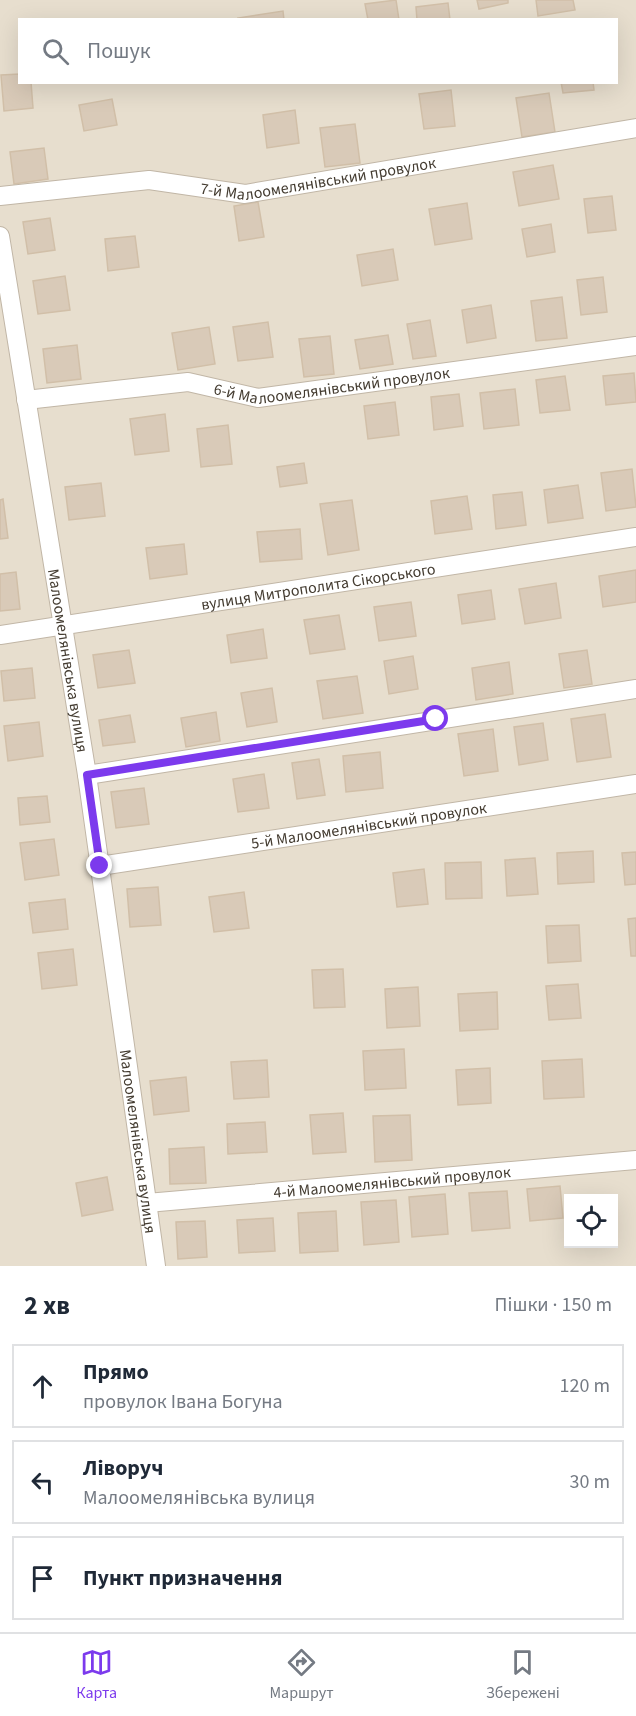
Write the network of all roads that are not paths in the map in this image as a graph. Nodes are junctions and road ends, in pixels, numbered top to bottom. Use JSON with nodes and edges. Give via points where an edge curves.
{"nodes":[{"id":1,"x":636,"y":128,"type":"edge"},
{"id":2,"x":0,"y":196,"type":"edge"},
{"id":3,"x":0,"y":236,"type":"edge"},
{"id":4,"x":636,"y":346,"type":"edge"},
{"id":5,"x":26,"y":400,"type":"junction"},
{"id":6,"x":636,"y":537,"type":"edge"},
{"id":7,"x":62,"y":625,"type":"junction"},
{"id":8,"x":0,"y":635,"type":"edge"},
{"id":9,"x":636,"y":689,"type":"edge"},
{"id":10,"x":87,"y":775,"type":"junction"},
{"id":11,"x":636,"y":784,"type":"edge"},
{"id":12,"x":100,"y":866,"type":"junction"},
{"id":13,"x":636,"y":1161,"type":"edge"},
{"id":14,"x":147,"y":1203,"type":"junction"},
{"id":15,"x":156,"y":1266,"type":"edge"}],
"edges":[{"from":1,"to":2,"type":"street","name":"7-й Малоомелянівський провулок","via":[[245,194],[149,180]]},
{"from":3,"to":5,"type":"street","name":"Малоомелянівська вулиця"},
{"from":4,"to":5,"type":"street","name":"6-й Малоомелянівський провулок","via":[[258,398],[188,382]]},
{"from":5,"to":7,"type":"street","name":"Малоомелянівська вулиця"},
{"from":6,"to":7,"type":"street","name":"вулиця Митрополита Сікорського"},
{"from":7,"to":8,"type":"street","name":"вулиця Митрополита Сікорського"},
{"from":7,"to":10,"type":"street","name":"Малоомелянівська вулиця"},
{"from":9,"to":10,"type":"street"},
{"from":10,"to":12,"type":"street","name":"Малоомелянівська вулиця"},
{"from":11,"to":12,"type":"street","name":"5-й Малоомелянівський провулок"},
{"from":12,"to":14,"type":"street","name":"Малоомелянівська вулиця"},
{"from":13,"to":14,"type":"street","name":"4-й Малоомелянівський провулок"},
{"from":14,"to":15,"type":"street","name":"Малоомелянівська вулиця"}]}
